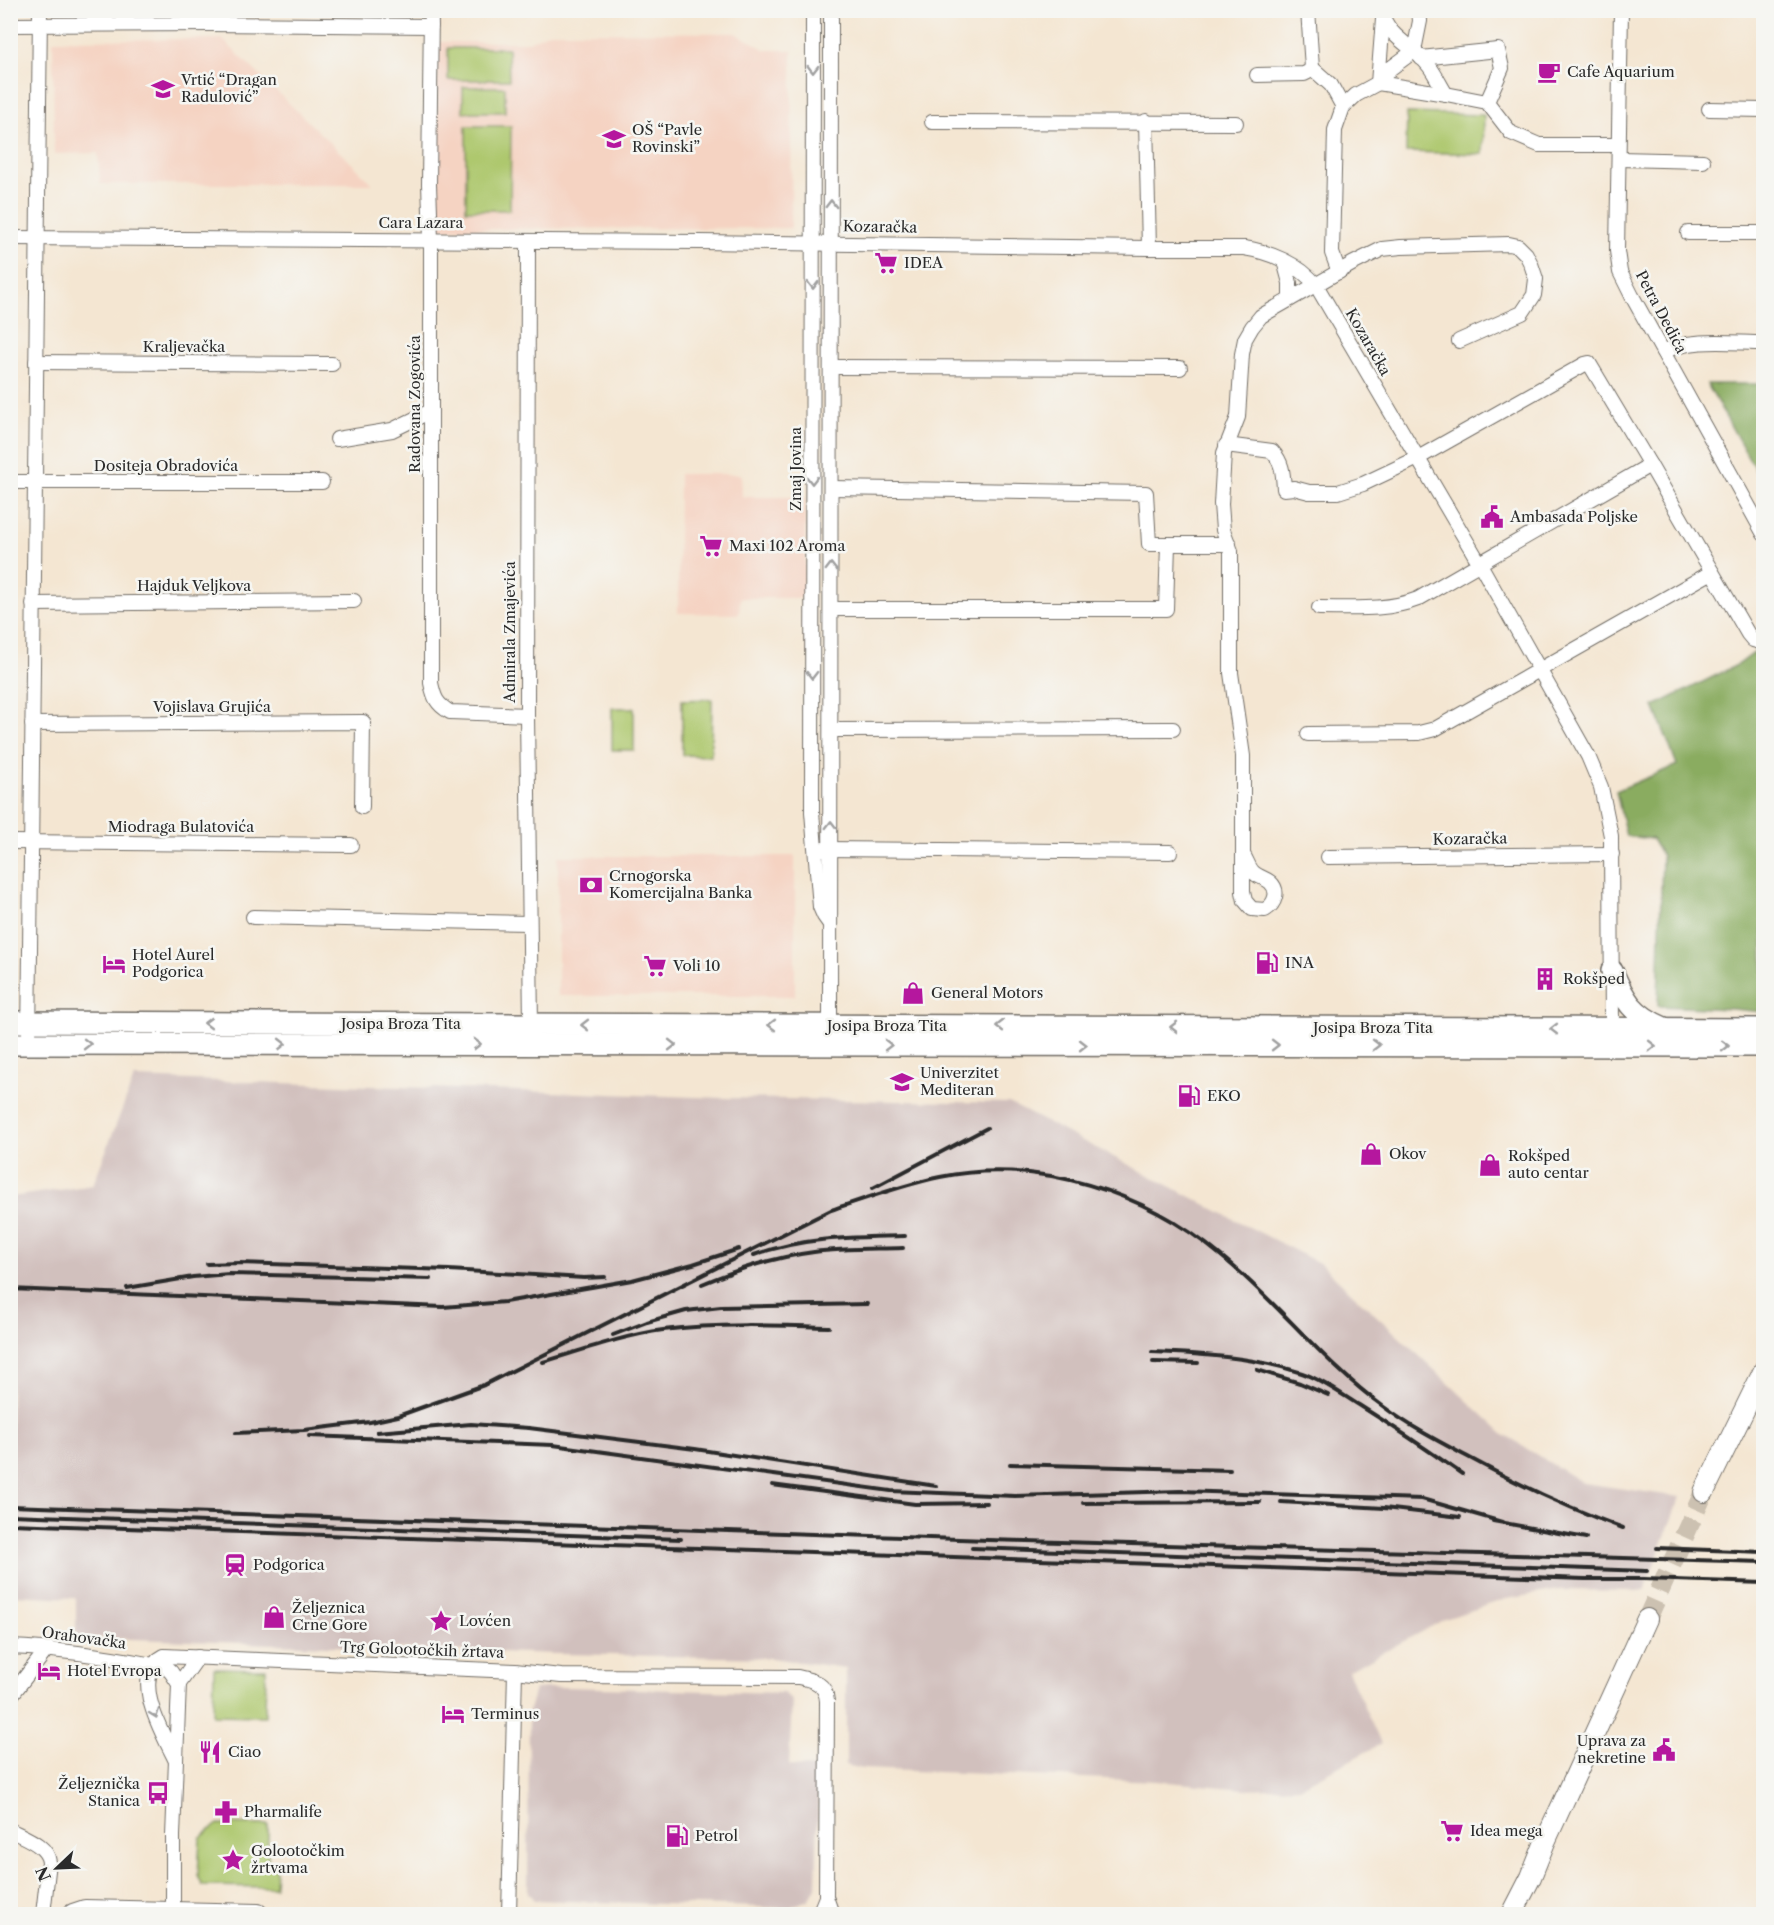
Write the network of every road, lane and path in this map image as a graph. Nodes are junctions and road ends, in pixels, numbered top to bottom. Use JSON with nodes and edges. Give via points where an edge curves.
{"nodes":[{"id":1,"x":40,"y":10,"type":"edge"},
{"id":2,"x":431,"y":10,"type":"edge"},
{"id":3,"x":813,"y":10,"type":"edge"},
{"id":4,"x":831,"y":10,"type":"edge"},
{"id":5,"x":1308,"y":10,"type":"edge"},
{"id":6,"x":1419,"y":10,"type":"edge"},
{"id":7,"x":1621,"y":10,"type":"edge"},
{"id":8,"x":1382,"y":15,"type":"edge"},
{"id":9,"x":10,"y":25,"type":"edge"},
{"id":10,"x":40,"y":25,"type":"junction"},
{"id":11,"x":431,"y":26,"type":"junction"},
{"id":12,"x":1418,"y":55,"type":"junction"},
{"id":13,"x":1312,"y":68,"type":"junction"},
{"id":14,"x":1257,"y":75,"type":"dead end"},
{"id":15,"x":1378,"y":83,"type":"junction"},
{"id":16,"x":1446,"y":94,"type":"junction"},
{"id":17,"x":1487,"y":102,"type":"junction"},
{"id":18,"x":1343,"y":107,"type":"junction"},
{"id":19,"x":1709,"y":109,"type":"dead end"},
{"id":20,"x":1764,"y":110,"type":"edge"},
{"id":21,"x":932,"y":122,"type":"dead end"},
{"id":22,"x":1146,"y":122,"type":"junction"},
{"id":23,"x":1236,"y":123,"type":"dead end"},
{"id":24,"x":1618,"y":145,"type":"junction"},
{"id":25,"x":1619,"y":159,"type":"junction"},
{"id":26,"x":1703,"y":161,"type":"dead end"},
{"id":27,"x":1688,"y":233,"type":"dead end"},
{"id":28,"x":1764,"y":233,"type":"edge"},
{"id":29,"x":10,"y":238,"type":"edge"},
{"id":30,"x":37,"y":239,"type":"junction"},
{"id":31,"x":431,"y":240,"type":"junction"},
{"id":32,"x":528,"y":241,"type":"junction"},
{"id":33,"x":813,"y":243,"type":"junction"},
{"id":34,"x":831,"y":243,"type":"junction"},
{"id":35,"x":1149,"y":248,"type":"junction"},
{"id":36,"x":1284,"y":261,"type":"junction"},
{"id":37,"x":1339,"y":272,"type":"junction"},
{"id":38,"x":1316,"y":285,"type":"junction"},
{"id":39,"x":1290,"y":299,"type":"junction"},
{"id":40,"x":1459,"y":341,"type":"dead end"},
{"id":41,"x":1764,"y":343,"type":"edge"},
{"id":42,"x":1663,"y":352,"type":"junction"},
{"id":43,"x":36,"y":362,"type":"junction"},
{"id":44,"x":332,"y":364,"type":"dead end"},
{"id":45,"x":831,"y":367,"type":"junction"},
{"id":46,"x":1180,"y":368,"type":"dead end"},
{"id":47,"x":431,"y":411,"type":"junction"},
{"id":48,"x":337,"y":439,"type":"dead end"},
{"id":49,"x":1226,"y":445,"type":"junction"},
{"id":50,"x":1418,"y":459,"type":"junction"},
{"id":51,"x":1650,"y":465,"type":"junction"},
{"id":52,"x":10,"y":482,"type":"edge"},
{"id":53,"x":34,"y":482,"type":"junction"},
{"id":54,"x":322,"y":482,"type":"dead end"},
{"id":55,"x":831,"y":488,"type":"junction"},
{"id":56,"x":1764,"y":534,"type":"edge"},
{"id":57,"x":1168,"y":544,"type":"junction"},
{"id":58,"x":1229,"y":544,"type":"junction"},
{"id":59,"x":1480,"y":564,"type":"junction"},
{"id":60,"x":1712,"y":572,"type":"junction"},
{"id":61,"x":354,"y":601,"type":"dead end"},
{"id":62,"x":33,"y":604,"type":"junction"},
{"id":63,"x":1319,"y":608,"type":"dead end"},
{"id":64,"x":831,"y":609,"type":"junction"},
{"id":65,"x":1764,"y":643,"type":"edge"},
{"id":66,"x":1540,"y":669,"type":"junction"},
{"id":67,"x":526,"y":715,"type":"junction"},
{"id":68,"x":32,"y":724,"type":"junction"},
{"id":69,"x":831,"y":729,"type":"junction"},
{"id":70,"x":1173,"y":729,"type":"dead end"},
{"id":71,"x":1308,"y":734,"type":"dead end"},
{"id":72,"x":362,"y":807,"type":"dead end"},
{"id":73,"x":10,"y":842,"type":"edge"},
{"id":74,"x":30,"y":842,"type":"junction"},
{"id":75,"x":351,"y":845,"type":"dead end"},
{"id":76,"x":815,"y":849,"type":"junction"},
{"id":77,"x":830,"y":849,"type":"junction"},
{"id":78,"x":1170,"y":852,"type":"dead end"},
{"id":79,"x":1612,"y":854,"type":"junction"},
{"id":80,"x":1244,"y":856,"type":"dead end"},
{"id":81,"x":1328,"y":857,"type":"dead end"},
{"id":82,"x":253,"y":917,"type":"dead end"},
{"id":83,"x":529,"y":923,"type":"junction"},
{"id":84,"x":831,"y":925,"type":"junction"},
{"id":85,"x":1612,"y":971,"type":"junction"},
{"id":86,"x":20,"y":1022,"type":"edge"},
{"id":87,"x":531,"y":1024,"type":"junction"},
{"id":88,"x":1668,"y":1029,"type":"junction"},
{"id":89,"x":830,"y":1035,"type":"junction"},
{"id":90,"x":1612,"y":1037,"type":"junction"},
{"id":91,"x":1762,"y":1042,"type":"edge"},
{"id":92,"x":20,"y":1044,"type":"edge"},
{"id":93,"x":1764,"y":1370,"type":"edge"},
{"id":94,"x":1704,"y":1492,"type":"tunnel mouth"},
{"id":95,"x":1647,"y":1618,"type":"tunnel mouth"},
{"id":96,"x":10,"y":1647,"type":"edge"},
{"id":97,"x":48,"y":1648,"type":"junction"},
{"id":98,"x":198,"y":1657,"type":"junction"},
{"id":99,"x":155,"y":1662,"type":"junction"},
{"id":100,"x":515,"y":1671,"type":"junction"},
{"id":101,"x":179,"y":1684,"type":"junction"},
{"id":102,"x":10,"y":1697,"type":"edge"},
{"id":103,"x":175,"y":1759,"type":"junction"},
{"id":104,"x":10,"y":1830,"type":"edge"},
{"id":105,"x":826,"y":1897,"type":"junction"},
{"id":106,"x":173,"y":1913,"type":"edge"},
{"id":107,"x":44,"y":1914,"type":"edge"},
{"id":108,"x":73,"y":1914,"type":"edge"},
{"id":109,"x":258,"y":1914,"type":"edge"},
{"id":110,"x":509,"y":1914,"type":"edge"},
{"id":111,"x":819,"y":1914,"type":"edge"},
{"id":112,"x":832,"y":1914,"type":"edge"},
{"id":113,"x":1512,"y":1914,"type":"edge"}],
"edges":[{"from":1,"to":10,"type":"street"},
{"from":2,"to":11,"type":"street","name":"Radovana Zogovića"},
{"from":3,"to":33,"type":"street","name":"Zmaj Jovina","one_way":true},
{"from":34,"to":4,"type":"street","name":"Zmaj Jovina","one_way":true},
{"from":5,"to":13,"type":"street"},
{"from":6,"to":12,"type":"street"},
{"from":7,"to":24,"type":"street","name":"Petra Dedića"},
{"from":8,"to":12,"type":"street","via":[[1395,37]]},
{"from":8,"to":15,"type":"street"},
{"from":9,"to":10,"type":"street"},
{"from":10,"to":11,"type":"street"},
{"from":10,"to":30,"type":"street"},
{"from":11,"to":31,"type":"street","name":"Radovana Zogovića"},
{"from":12,"to":15,"type":"street","via":[[1391,68]]},
{"from":12,"to":16,"type":"street"},
{"from":12,"to":17,"type":"street","via":[[1498,50],[1502,68]]},
{"from":13,"to":14,"type":"street","via":[[1304,74]]},
{"from":13,"to":18,"type":"street","via":[[1331,85]]},
{"from":15,"to":16,"type":"street"},
{"from":15,"to":18,"type":"street","via":[[1356,94]]},
{"from":16,"to":17,"type":"street"},
{"from":17,"to":24,"type":"street","via":[[1511,133],[1539,145]]},
{"from":18,"to":37,"type":"street","via":[[1335,130],[1332,253]]},
{"from":19,"to":20,"type":"street"},
{"from":21,"to":22,"type":"street"},
{"from":22,"to":23,"type":"street"},
{"from":22,"to":35,"type":"street"},
{"from":24,"to":25,"type":"street","name":"Petra Dedića"},
{"from":25,"to":26,"type":"street"},
{"from":25,"to":42,"type":"street","name":"Petra Dedića","via":[[1620,272]]},
{"from":27,"to":28,"type":"street"},
{"from":29,"to":30,"type":"street","name":"Cara Lazara"},
{"from":30,"to":31,"type":"street","name":"Cara Lazara"},
{"from":30,"to":43,"type":"street"},
{"from":31,"to":32,"type":"street","name":"Cara Lazara"},
{"from":31,"to":47,"type":"street","name":"Radovana Zogovića"},
{"from":32,"to":33,"type":"street","name":"Cara Lazara"},
{"from":32,"to":67,"type":"street","name":"Admirala Zmajevića"},
{"from":33,"to":34,"type":"street","name":"Cara Lazara"},
{"from":33,"to":76,"type":"street","name":"Zmaj Jovina","one_way":true},
{"from":34,"to":35,"type":"street","name":"Kozaračka"},
{"from":34,"to":45,"type":"street","name":"Zmaj Jovina"},
{"from":35,"to":36,"type":"street","name":"Kozaračka","via":[[1244,248]]},
{"from":36,"to":38,"type":"street","name":"Kozaračka"},
{"from":36,"to":39,"type":"street"},
{"from":37,"to":38,"type":"street"},
{"from":37,"to":40,"type":"street","via":[[1390,248],[1518,246],[1534,271],[1534,295],[1522,313]]},
{"from":38,"to":39,"type":"street"},
{"from":38,"to":50,"type":"street","name":"Kozaračka"},
{"from":39,"to":49,"type":"street","via":[[1261,316],[1245,339],[1238,417]]},
{"from":41,"to":42,"type":"street","via":[[1690,343]]},
{"from":42,"to":56,"type":"street","name":"Petra Dedića"},
{"from":43,"to":44,"type":"street","name":"Kraljevačka"},
{"from":43,"to":53,"type":"street"},
{"from":45,"to":46,"type":"street"},
{"from":45,"to":55,"type":"street","name":"Zmaj Jovina"},
{"from":47,"to":48,"type":"street","via":[[392,430]]},
{"from":47,"to":67,"type":"street","name":"Radovana Zogovića","via":[[434,696],[438,705],[450,712]]},
{"from":49,"to":50,"type":"street","via":[[1272,451],[1283,470],[1284,489],[1309,492],[1350,489]]},
{"from":49,"to":58,"type":"street","via":[[1221,521]]},
{"from":50,"to":51,"type":"street","via":[[1589,363]]},
{"from":50,"to":59,"type":"street","name":"Kozaračka"},
{"from":51,"to":59,"type":"street"},
{"from":51,"to":60,"type":"street"},
{"from":52,"to":53,"type":"street","name":"Dositeja Obradovića"},
{"from":53,"to":54,"type":"street","name":"Dositeja Obradovića"},
{"from":53,"to":62,"type":"street"},
{"from":55,"to":57,"type":"street","via":[[1146,493],[1149,544]]},
{"from":64,"to":55,"type":"street","name":"Zmaj Jovina","one_way":true},
{"from":57,"to":58,"type":"street"},
{"from":57,"to":64,"type":"street","via":[[1166,609]]},
{"from":58,"to":80,"type":"street","via":[[1231,673],[1243,756]]},
{"from":59,"to":63,"type":"street","via":[[1402,605]]},
{"from":59,"to":66,"type":"street","name":"Kozaračka"},
{"from":60,"to":65,"type":"street","via":[[1748,634]]},
{"from":60,"to":66,"type":"street"},
{"from":61,"to":62,"type":"street","name":"Hajduk Veljkova"},
{"from":62,"to":68,"type":"street"},
{"from":64,"to":69,"type":"street","name":"Zmaj Jovina"},
{"from":66,"to":71,"type":"street","via":[[1427,732]]},
{"from":66,"to":79,"type":"street","name":"Kozaračka","via":[[1601,787]]},
{"from":67,"to":83,"type":"street","name":"Admirala Zmajevića"},
{"from":68,"to":72,"type":"street","name":"Vojislava Grujića","via":[[363,722]]},
{"from":68,"to":74,"type":"street"},
{"from":69,"to":70,"type":"street"},
{"from":77,"to":69,"type":"street","name":"Zmaj Jovina","one_way":true},
{"from":73,"to":74,"type":"street","name":"Miodraga Bulatovića"},
{"from":74,"to":75,"type":"street","name":"Miodraga Bulatovića"},
{"from":74,"to":86,"type":"street"},
{"from":76,"to":77,"type":"street"},
{"from":76,"to":84,"type":"street","name":"Zmaj Jovina","via":[[820,907]]},
{"from":77,"to":78,"type":"street"},
{"from":77,"to":84,"type":"street","name":"Zmaj Jovina"},
{"from":79,"to":81,"type":"street","name":"Kozaračka"},
{"from":79,"to":85,"type":"street","name":"Kozaračka"},
{"from":82,"to":83,"type":"street"},
{"from":83,"to":87,"type":"street","name":"Admirala Zmajevića"},
{"from":84,"to":89,"type":"street","name":"Zmaj Jovina"},
{"from":85,"to":88,"type":"main road","via":[[1631,1007],[1643,1018]]},
{"from":85,"to":90,"type":"street","name":"Kozaračka"},
{"from":87,"to":86,"type":"main road","name":"Josipa Broza Tita","one_way":true},
{"from":86,"to":92,"type":"street"},
{"from":89,"to":87,"type":"main road","name":"Josipa Broza Tita","one_way":true},
{"from":88,"to":90,"type":"main road","name":"Josipa Broza Tita"},
{"from":88,"to":91,"type":"main road","name":"Josipa Broza Tita"},
{"from":89,"to":90,"type":"main road","name":"Josipa Broza Tita"},
{"from":92,"to":89,"type":"main road","name":"Josipa Broza Tita","one_way":true},
{"from":90,"to":91,"type":"main road","name":"Josipa Broza Tita","one_way":true},
{"from":93,"to":94,"type":"main road"},
{"from":95,"to":113,"type":"main road"},
{"from":96,"to":97,"type":"street","name":"Orahovačka"},
{"from":97,"to":99,"type":"street","name":"Orahovačka"},
{"from":97,"to":102,"type":"street"},
{"from":98,"to":99,"type":"street","name":"Trg Golootočkih žrtava","via":[[164,1656]]},
{"from":98,"to":100,"type":"street","name":"Trg Golootočkih žrtava"},
{"from":98,"to":101,"type":"street"},
{"from":99,"to":101,"type":"street","via":[[171,1671]]},
{"from":99,"to":103,"type":"street","one_way":true,"via":[[149,1696]]},
{"from":100,"to":105,"type":"street","via":[[561,1676],[798,1677],[821,1685],[827,1695]]},
{"from":100,"to":110,"type":"street","name":"Trg Golootočkih žrtava"},
{"from":101,"to":103,"type":"street"},
{"from":103,"to":106,"type":"street"},
{"from":104,"to":107,"type":"street","via":[[48,1855]]},
{"from":105,"to":111,"type":"street"},
{"from":105,"to":112,"type":"street"},
{"from":106,"to":108,"type":"main road","via":[[85,1910]]},
{"from":106,"to":109,"type":"main road"}]}
